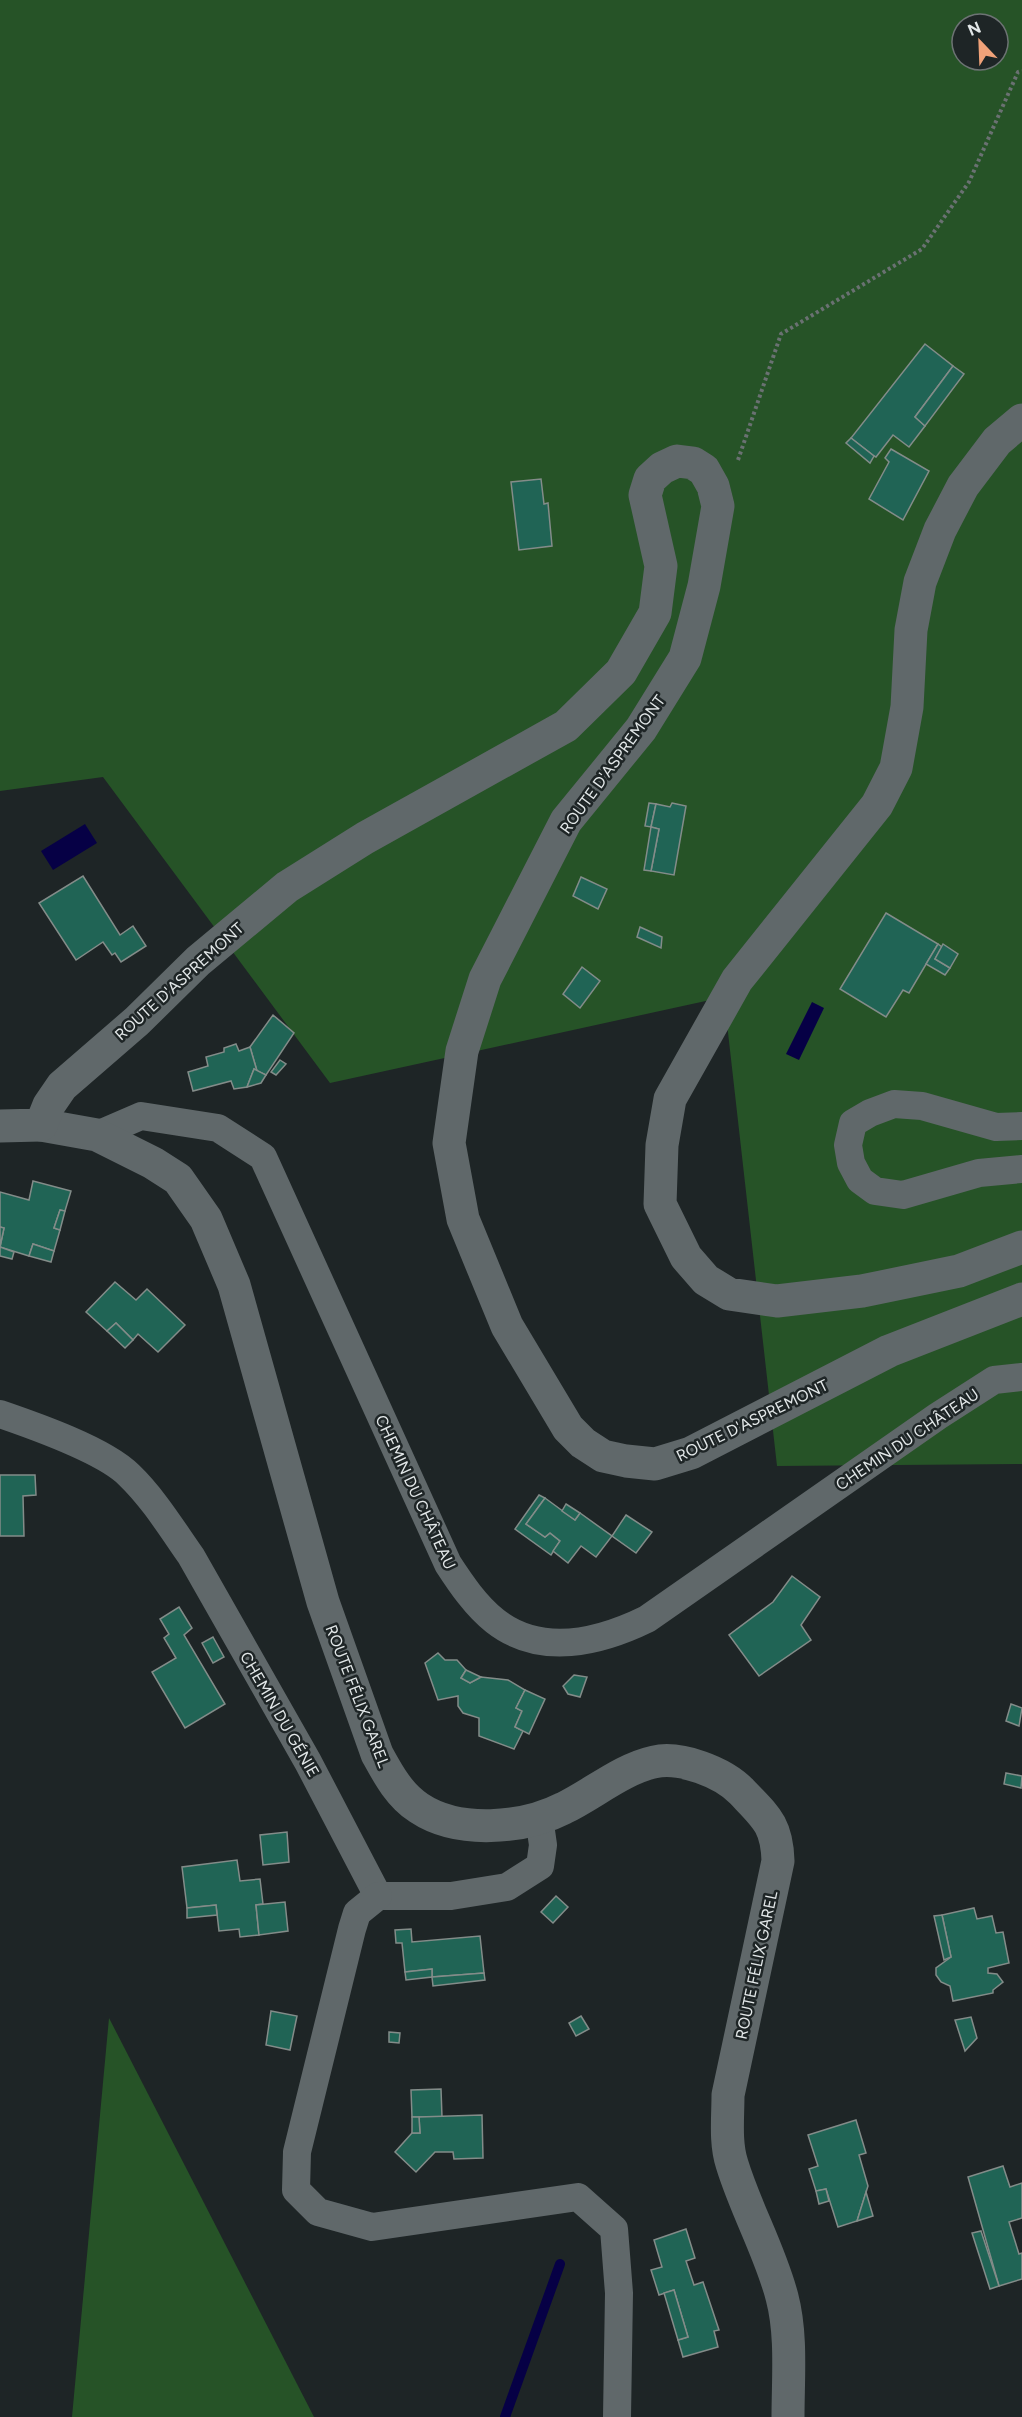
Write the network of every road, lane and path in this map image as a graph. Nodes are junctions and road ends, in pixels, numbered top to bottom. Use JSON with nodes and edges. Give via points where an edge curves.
{"nodes":[{"id":1,"x":1022,"y":71,"type":"edge"},
{"id":2,"x":1022,"y":420,"type":"edge"},
{"id":3,"x":738,"y":462,"type":"dead end"},
{"id":4,"x":41,"y":1125,"type":"junction"},
{"id":5,"x":0,"y":1126,"type":"edge"},
{"id":6,"x":1022,"y":1126,"type":"edge"},
{"id":7,"x":97,"y":1135,"type":"junction"},
{"id":8,"x":1022,"y":1169,"type":"edge"},
{"id":9,"x":1022,"y":1247,"type":"edge"},
{"id":10,"x":1022,"y":1299,"type":"edge"},
{"id":11,"x":1022,"y":1377,"type":"edge"},
{"id":12,"x":0,"y":1414,"type":"edge"},
{"id":13,"x":539,"y":1817,"type":"junction"},
{"id":14,"x":378,"y":1896,"type":"junction"},
{"id":15,"x":617,"y":2417,"type":"edge"},
{"id":16,"x":788,"y":2417,"type":"edge"}],
"edges":[{"from":1,"to":3,"type":"path","via":[[1018,72],[969,182],[922,249],[781,334]]},
{"from":2,"to":9,"type":"street","via":[[997,441],[963,486],[940,530],[920,582],[911,630],[907,707],[896,768],[877,805],[737,980],[670,1099],[662,1145],[660,1204],[686,1257],[706,1280],[729,1294],[777,1301],[862,1291],[959,1271]]},
{"from":4,"to":5,"type":"street"},
{"from":4,"to":7,"type":"street","name":"ROUTE FÉLIX GAREL"},
{"from":4,"to":10,"type":"street","name":"ROUTE D'ASPREMONT","via":[[62,1086],[137,1021],[198,960],[287,886],[566,726],[621,672],[655,613],[661,566],[645,495],[650,479],[677,461],[693,463],[704,470],[718,506],[704,586],[685,658],[641,729],[566,821],[485,980],[462,1051],[449,1143],[463,1219],[507,1326],[568,1428],[603,1456],[626,1461],[655,1464],[691,1453],[889,1351]]},
{"from":6,"to":8,"type":"street","via":[[996,1127],[922,1106],[894,1104],[853,1123],[848,1145],[860,1180],[875,1191],[913,1192],[979,1173]]},
{"from":7,"to":11,"type":"street","name":"CHEMIN DU CHÂTEAU","via":[[141,1116],[218,1128],[262,1157],[448,1564],[494,1621],[516,1634],[550,1642],[585,1642],[616,1634],[647,1619],[947,1410],[994,1380]]},
{"from":7,"to":13,"type":"street","name":"ROUTE FÉLIX GAREL","via":[[153,1162],[178,1179],[216,1239],[234,1285],[323,1602],[387,1773],[419,1808],[439,1818],[490,1826]]},
{"from":12,"to":14,"type":"street","name":"CHEMIN DU GÉNIE","via":[[89,1450],[129,1474],[164,1518],[191,1556],[308,1762]]},
{"from":13,"to":14,"type":"street","via":[[543,1845],[540,1866],[507,1887],[451,1896]]},
{"from":13,"to":16,"type":"street","name":"ROUTE FÉLIX GAREL","via":[[562,1810],[634,1770],[672,1760],[689,1762],[737,1787],[766,1816],[777,1838],[778,1862],[728,2095],[728,2114],[731,2162],[783,2300],[788,2330]]},
{"from":14,"to":15,"type":"street","via":[[357,1913],[352,1929],[297,2152],[296,2190],[318,2212],[372,2227],[578,2197],[614,2229],[619,2293]]}]}
